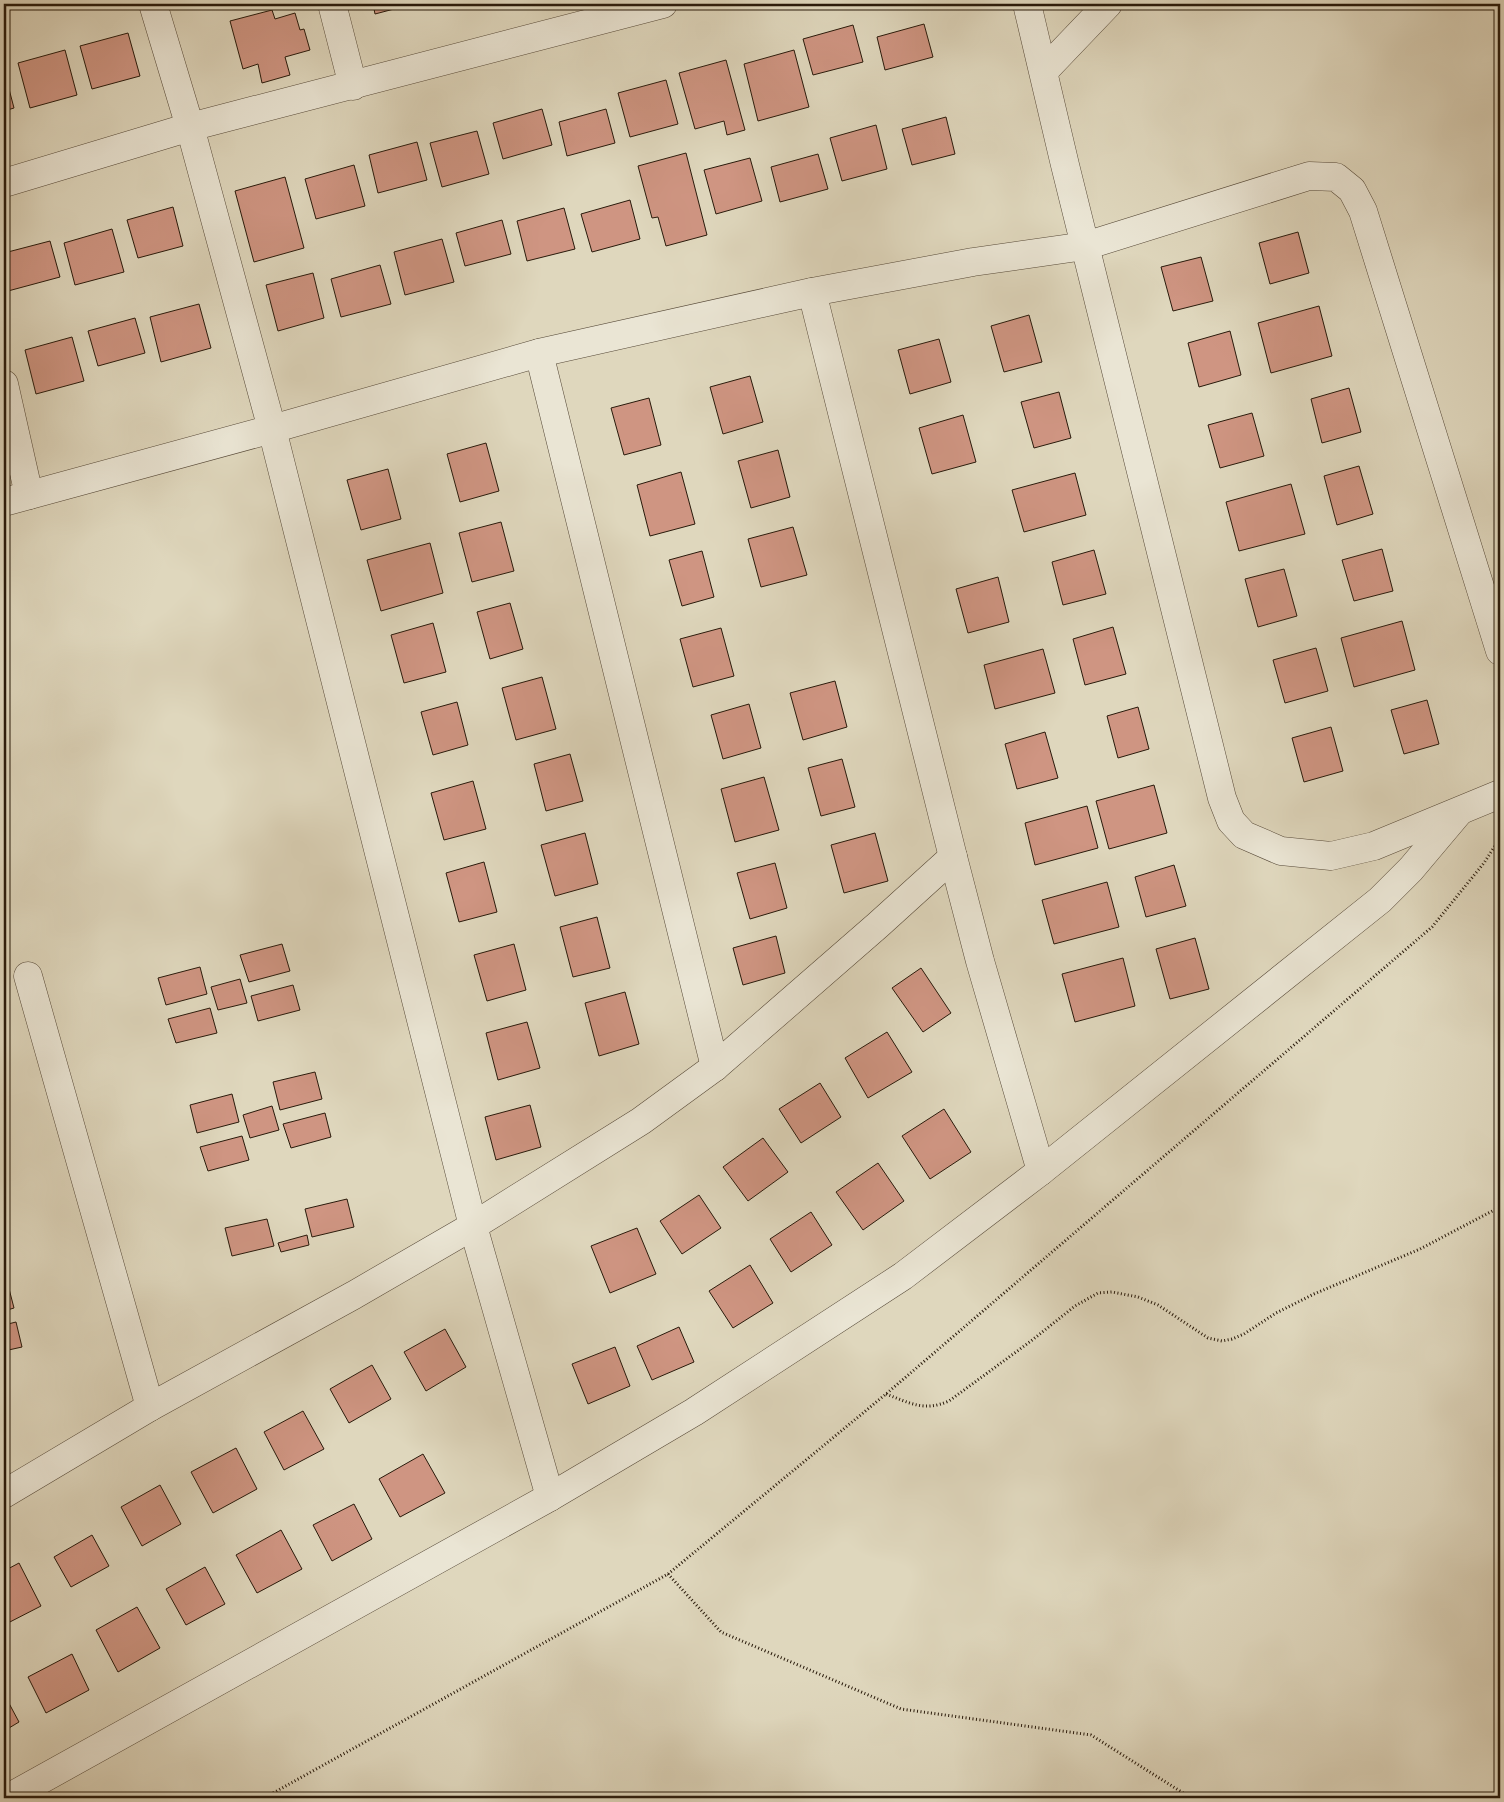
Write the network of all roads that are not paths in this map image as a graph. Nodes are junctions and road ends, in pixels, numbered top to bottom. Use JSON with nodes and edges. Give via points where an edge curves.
{"nodes":[{"id":1,"x":152,"y":4,"type":"edge"},
{"id":2,"x":332,"y":4,"type":"edge"},
{"id":3,"x":663,"y":4,"type":"edge"},
{"id":4,"x":1027,"y":4,"type":"edge"},
{"id":5,"x":1108,"y":4,"type":"edge"},
{"id":6,"x":1044,"y":71,"type":"junction"},
{"id":7,"x":354,"y":86,"type":"junction"},
{"id":8,"x":190,"y":127,"type":"junction"},
{"id":9,"x":4,"y":183,"type":"edge"},
{"id":10,"x":1085,"y":246,"type":"junction"},
{"id":11,"x":812,"y":292,"type":"junction"},
{"id":12,"x":539,"y":353,"type":"junction"},
{"id":13,"x":4,"y":384,"type":"edge"},
{"id":14,"x":272,"y":429,"type":"junction"},
{"id":15,"x":16,"y":499,"type":"edge"},
{"id":16,"x":1500,"y":650,"type":"edge"},
{"id":17,"x":1500,"y":794,"type":"edge"},
{"id":18,"x":1459,"y":812,"type":"junction"},
{"id":19,"x":953,"y":857,"type":"junction"},
{"id":20,"x":28,"y":976,"type":"dead end"},
{"id":21,"x":715,"y":1067,"type":"junction"},
{"id":22,"x":1041,"y":1171,"type":"junction"},
{"id":23,"x":473,"y":1226,"type":"junction"},
{"id":24,"x":150,"y":1407,"type":"junction"},
{"id":25,"x":4,"y":1494,"type":"edge"},
{"id":26,"x":550,"y":1497,"type":"junction"},
{"id":27,"x":8,"y":1798,"type":"edge"}],
"edges":[{"from":1,"to":8,"type":"street"},
{"from":2,"to":7,"type":"street"},
{"from":3,"to":7,"type":"street"},
{"from":4,"to":6,"type":"street"},
{"from":5,"to":6,"type":"street"},
{"from":6,"to":10,"type":"street"},
{"from":7,"to":8,"type":"street"},
{"from":8,"to":9,"type":"street"},
{"from":8,"to":14,"type":"street"},
{"from":10,"to":11,"type":"street","via":[[973,262]]},
{"from":10,"to":16,"type":"street","via":[[1310,176],[1336,178],[1352,190],[1366,220]]},
{"from":10,"to":18,"type":"street","via":[[1219,789],[1231,821],[1244,835],[1280,851],[1331,856],[1374,846]]},
{"from":11,"to":12,"type":"street"},
{"from":11,"to":19,"type":"street"},
{"from":12,"to":14,"type":"street"},
{"from":12,"to":21,"type":"street"},
{"from":13,"to":15,"type":"street"},
{"from":14,"to":15,"type":"street"},
{"from":14,"to":23,"type":"street"},
{"from":17,"to":18,"type":"street"},
{"from":18,"to":22,"type":"street","via":[[1380,900]]},
{"from":19,"to":21,"type":"street"},
{"from":19,"to":22,"type":"street"},
{"from":20,"to":24,"type":"street"},
{"from":21,"to":23,"type":"street","via":[[641,1122]]},
{"from":22,"to":26,"type":"street","via":[[903,1276],[694,1412]]},
{"from":23,"to":24,"type":"street"},
{"from":23,"to":26,"type":"street"},
{"from":24,"to":25,"type":"street"},
{"from":26,"to":27,"type":"street"}]}
